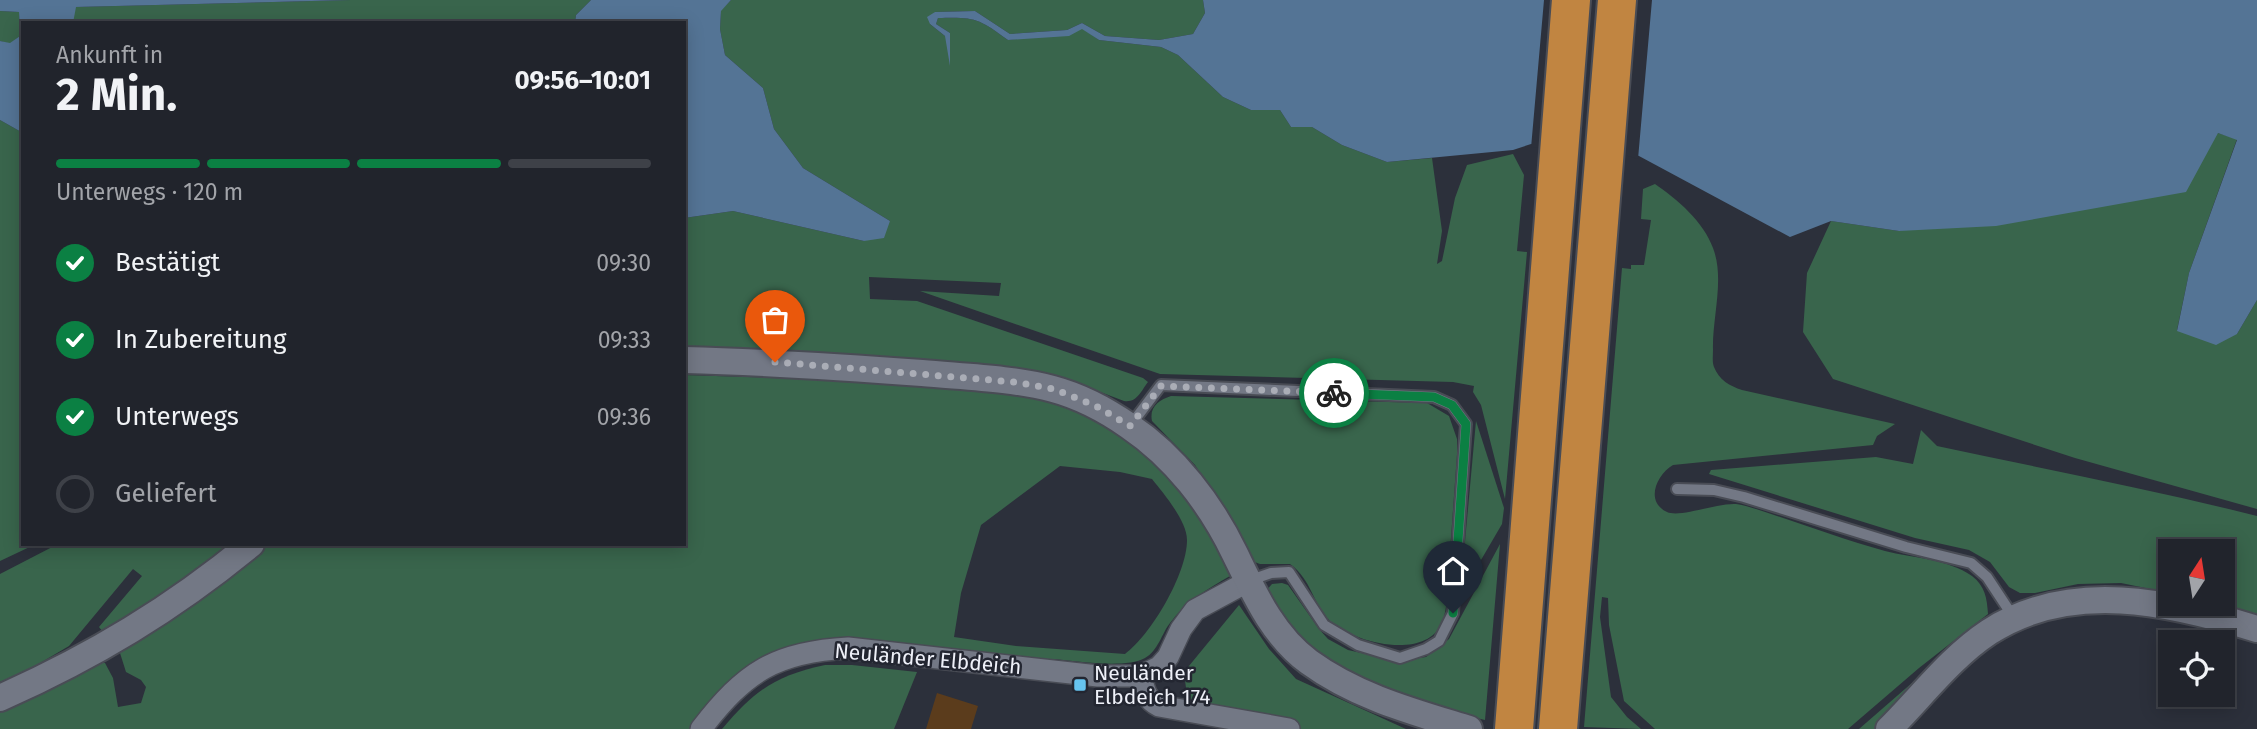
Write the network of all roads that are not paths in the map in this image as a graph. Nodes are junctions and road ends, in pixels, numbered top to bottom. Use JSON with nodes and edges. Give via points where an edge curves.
{"nodes":[{"id":1,"x":1571,"y":0,"type":"edge"},
{"id":2,"x":1617,"y":0,"type":"edge"},
{"id":3,"x":686,"y":360,"type":"edge"},
{"id":4,"x":1130,"y":426,"type":"junction"},
{"id":5,"x":1677,"y":488,"type":"dead end"},
{"id":6,"x":248,"y":546,"type":"edge"},
{"id":7,"x":1247,"y":582,"type":"junction"},
{"id":8,"x":2014,"y":618,"type":"junction"},
{"id":9,"x":2257,"y":629,"type":"edge"},
{"id":10,"x":1141,"y":676,"type":"junction"},
{"id":11,"x":0,"y":698,"type":"edge"},
{"id":12,"x":1417,"y":721,"type":"edge"},
{"id":13,"x":701,"y":729,"type":"edge"},
{"id":14,"x":1289,"y":729,"type":"edge"},
{"id":15,"x":1469,"y":729,"type":"edge"},
{"id":16,"x":1514,"y":729,"type":"edge"},
{"id":17,"x":1558,"y":729,"type":"edge"},
{"id":18,"x":1889,"y":729,"type":"edge"}],
"edges":[{"from":1,"to":16,"type":"highway"},
{"from":2,"to":17,"type":"highway"},
{"from":3,"to":4,"type":"street","via":[[798,363],[1014,382],[1054,389]]},
{"from":4,"to":7,"type":"street","via":[[1195,488]]},
{"from":4,"to":7,"type":"lane","via":[[1161,386],[1434,397],[1452,405],[1466,424],[1453,613],[1439,641],[1400,658],[1358,645],[1324,625],[1289,572]]},
{"from":5,"to":8,"type":"lane","via":[[1744,497],[1972,563]]},
{"from":6,"to":11,"type":"street","via":[[128,634]]},
{"from":7,"to":10,"type":"street","via":[[1195,610],[1168,657]]},
{"from":7,"to":12,"type":"street","via":[[1262,608],[1307,661]]},
{"from":8,"to":9,"type":"street","via":[[2046,607],[2112,599],[2176,607]]},
{"from":8,"to":18,"type":"street","via":[[1965,651]]},
{"from":10,"to":13,"type":"street","name":"Neuländer Elbdeich","via":[[1098,676],[848,648],[813,650],[766,666],[741,685]]},
{"from":10,"to":14,"type":"street","via":[[1145,694],[1159,706]]},
{"from":12,"to":15,"type":"street"}]}
